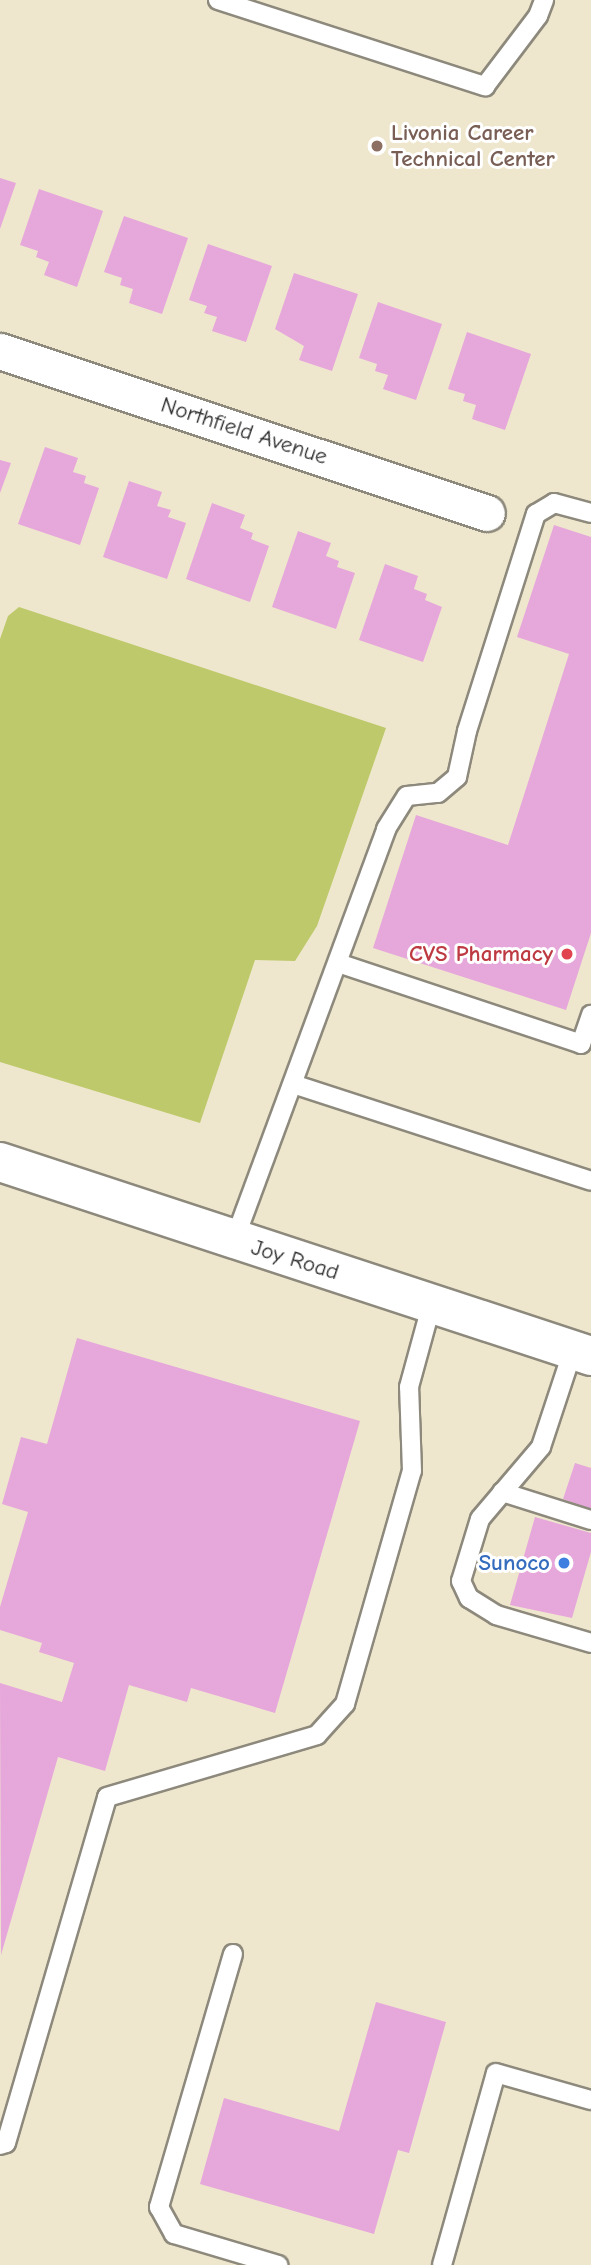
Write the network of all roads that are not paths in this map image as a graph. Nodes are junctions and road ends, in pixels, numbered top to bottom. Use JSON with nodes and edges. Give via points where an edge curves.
{"nodes":[{"id":1,"x":218,"y":0,"type":"edge"},
{"id":2,"x":544,"y":0,"type":"edge"},
{"id":3,"x":0,"y":351,"type":"edge"},
{"id":4,"x":487,"y":513,"type":"dead end"},
{"id":5,"x":591,"y":513,"type":"edge"},
{"id":6,"x":338,"y":963,"type":"junction"},
{"id":7,"x":591,"y":1015,"type":"edge"},
{"id":8,"x":586,"y":1045,"type":"edge"},
{"id":9,"x":293,"y":1084,"type":"junction"},
{"id":10,"x":0,"y":1161,"type":"edge"},
{"id":11,"x":591,"y":1181,"type":"edge"},
{"id":12,"x":233,"y":1241,"type":"junction"},
{"id":13,"x":432,"y":1303,"type":"junction"},
{"id":14,"x":582,"y":1353,"type":"edge"},
{"id":15,"x":502,"y":1492,"type":"junction"},
{"id":16,"x":591,"y":1520,"type":"edge"},
{"id":17,"x":591,"y":1643,"type":"edge"},
{"id":18,"x":233,"y":1954,"type":"dead end"},
{"id":19,"x":591,"y":2099,"type":"edge"},
{"id":20,"x":0,"y":2145,"type":"edge"},
{"id":21,"x":278,"y":2265,"type":"edge"},
{"id":22,"x":442,"y":2265,"type":"edge"}],
"edges":[{"from":1,"to":2,"type":"lane","via":[[485,86],[538,16]]},
{"from":3,"to":4,"type":"street","name":"Northfield Avenue"},
{"from":5,"to":6,"type":"lane","via":[[554,503],[536,514],[457,776],[438,793],[407,796],[386,829]]},
{"from":6,"to":8,"type":"lane"},
{"from":6,"to":9,"type":"lane"},
{"from":7,"to":8,"type":"lane"},
{"from":9,"to":11,"type":"lane"},
{"from":9,"to":12,"type":"lane"},
{"from":10,"to":12,"type":"street","name":"Joy Road"},
{"from":12,"to":13,"type":"street","name":"Joy Road"},
{"from":13,"to":14,"type":"street","name":"Joy Road"},
{"from":13,"to":20,"type":"lane","via":[[409,1387],[412,1471],[345,1704],[317,1735],[107,1797],[6,2143]]},
{"from":14,"to":15,"type":"lane","via":[[541,1447]]},
{"from":15,"to":16,"type":"lane"},
{"from":15,"to":17,"type":"lane","via":[[480,1519],[461,1581],[469,1598],[496,1615]]},
{"from":18,"to":21,"type":"lane","via":[[159,2207],[174,2234]]},
{"from":19,"to":22,"type":"lane","via":[[496,2073]]}]}
